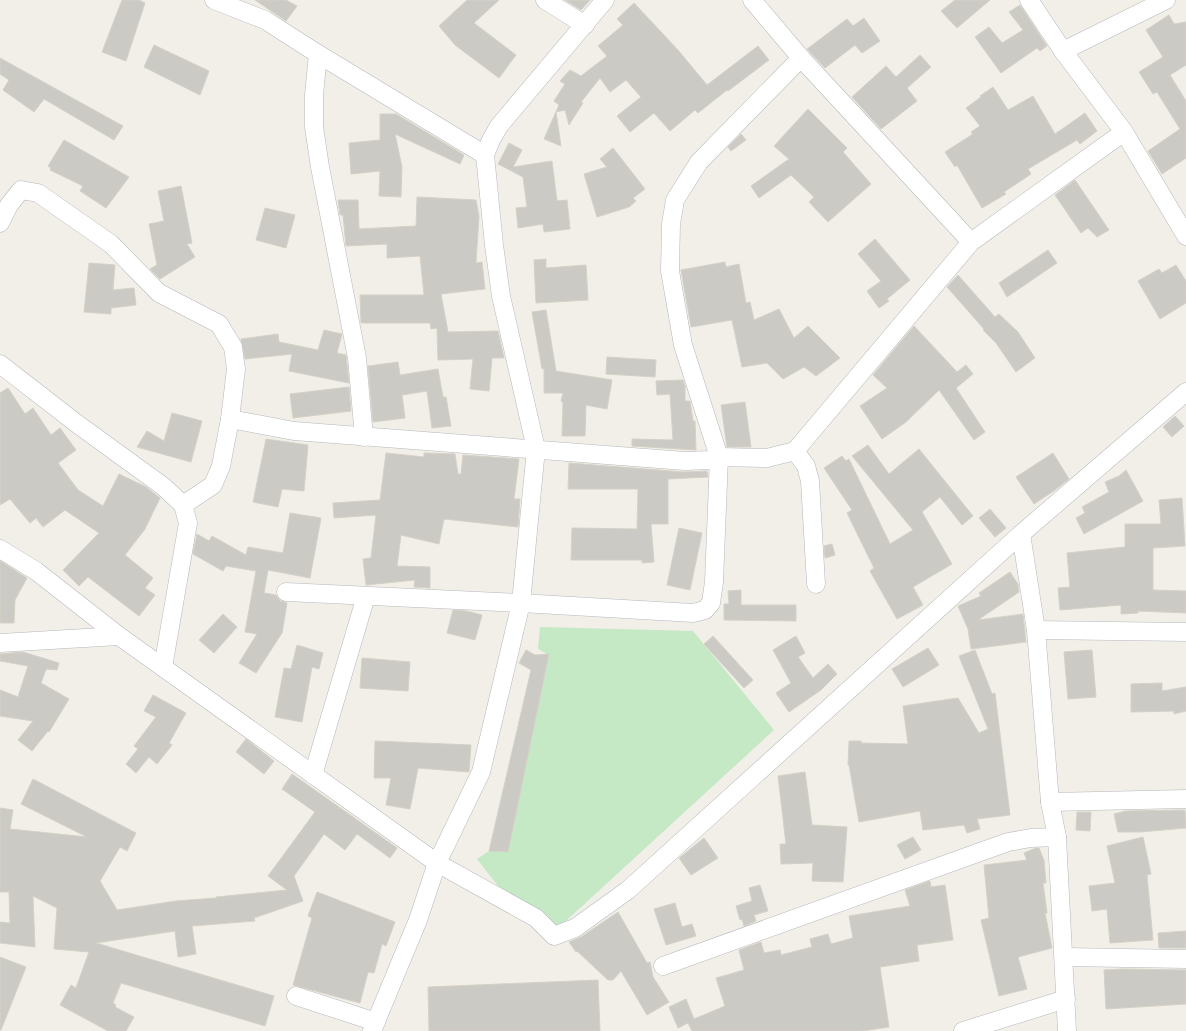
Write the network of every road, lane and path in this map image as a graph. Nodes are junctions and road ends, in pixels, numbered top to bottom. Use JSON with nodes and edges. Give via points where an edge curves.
{"nodes":[{"id":1,"x":214,"y":0,"type":"edge"},
{"id":2,"x":545,"y":0,"type":"edge"},
{"id":3,"x":605,"y":0,"type":"edge"},
{"id":4,"x":752,"y":0,"type":"edge"},
{"id":5,"x":1029,"y":0,"type":"edge"},
{"id":6,"x":1166,"y":0,"type":"edge"},
{"id":7,"x":585,"y":25,"type":"junction"},
{"id":8,"x":1063,"y":51,"type":"junction"},
{"id":9,"x":318,"y":54,"type":"junction"},
{"id":10,"x":801,"y":58,"type":"junction"},
{"id":11,"x":1124,"y":132,"type":"junction"},
{"id":12,"x":485,"y":155,"type":"junction"},
{"id":13,"x":0,"y":223,"type":"edge"},
{"id":14,"x":1186,"y":236,"type":"edge"},
{"id":15,"x":971,"y":242,"type":"junction"},
{"id":16,"x":0,"y":364,"type":"edge"},
{"id":17,"x":1186,"y":392,"type":"edge"},
{"id":18,"x":230,"y":419,"type":"junction"},
{"id":19,"x":364,"y":437,"type":"junction"},
{"id":20,"x":536,"y":449,"type":"junction"},
{"id":21,"x":794,"y":451,"type":"junction"},
{"id":22,"x":719,"y":457,"type":"junction"},
{"id":23,"x":183,"y":505,"type":"junction"},
{"id":24,"x":1020,"y":534,"type":"junction"},
{"id":25,"x":0,"y":549,"type":"edge"},
{"id":26,"x":816,"y":584,"type":"dead end"},
{"id":27,"x":286,"y":592,"type":"dead end"},
{"id":28,"x":366,"y":596,"type":"junction"},
{"id":29,"x":522,"y":603,"type":"junction"},
{"id":30,"x":1036,"y":630,"type":"junction"},
{"id":31,"x":1186,"y":632,"type":"edge"},
{"id":32,"x":119,"y":636,"type":"junction"},
{"id":33,"x":0,"y":643,"type":"edge"},
{"id":34,"x":163,"y":667,"type":"junction"},
{"id":35,"x":313,"y":775,"type":"junction"},
{"id":36,"x":1186,"y":799,"type":"edge"},
{"id":37,"x":1050,"y":802,"type":"junction"},
{"id":38,"x":1057,"y":837,"type":"junction"},
{"id":39,"x":437,"y":863,"type":"junction"},
{"id":40,"x":1064,"y":957,"type":"junction"},
{"id":41,"x":1186,"y":959,"type":"edge"},
{"id":42,"x":663,"y":966,"type":"dead end"},
{"id":43,"x":296,"y":996,"type":"dead end"},
{"id":44,"x":1066,"y":999,"type":"junction"},
{"id":45,"x":374,"y":1026,"type":"edge"},
{"id":46,"x":963,"y":1031,"type":"edge"},
{"id":47,"x":1067,"y":1031,"type":"edge"}],
"edges":[{"from":1,"to":9,"type":"street","via":[[266,20]]},
{"from":2,"to":7,"type":"street"},
{"from":3,"to":7,"type":"street"},
{"from":4,"to":10,"type":"street"},
{"from":5,"to":8,"type":"street"},
{"from":6,"to":8,"type":"street"},
{"from":7,"to":12,"type":"street","via":[[499,126]]},
{"from":8,"to":11,"type":"street"},
{"from":9,"to":12,"type":"street"},
{"from":9,"to":19,"type":"street","via":[[314,127],[356,358]]},
{"from":10,"to":15,"type":"street"},
{"from":10,"to":22,"type":"street","via":[[699,162],[675,200],[670,272],[683,345]]},
{"from":11,"to":14,"type":"street"},
{"from":11,"to":15,"type":"street"},
{"from":12,"to":20,"type":"street","via":[[501,296]]},
{"from":13,"to":18,"type":"street","via":[[8,205],[21,190],[38,193],[110,244],[159,293],[219,324],[233,347],[236,369]]},
{"from":15,"to":21,"type":"street"},
{"from":16,"to":23,"type":"street","via":[[164,487]]},
{"from":17,"to":24,"type":"street"},
{"from":18,"to":19,"type":"street","via":[[294,431]]},
{"from":18,"to":23,"type":"street","via":[[221,466],[213,485]]},
{"from":19,"to":20,"type":"street"},
{"from":20,"to":22,"type":"street","via":[[685,461]]},
{"from":20,"to":29,"type":"street"},
{"from":21,"to":22,"type":"street","via":[[766,458]]},
{"from":21,"to":26,"type":"street","via":[[806,466],[810,481]]},
{"from":22,"to":29,"type":"street","via":[[714,582],[711,602],[705,610],[682,614]]},
{"from":23,"to":34,"type":"street","via":[[188,523]]},
{"from":24,"to":30,"type":"street"},
{"from":24,"to":39,"type":"street","via":[[628,890],[575,928],[554,936],[536,918]]},
{"from":25,"to":32,"type":"street","via":[[36,571]]},
{"from":27,"to":28,"type":"street"},
{"from":28,"to":29,"type":"street"},
{"from":28,"to":35,"type":"street"},
{"from":29,"to":39,"type":"street","via":[[481,772]]},
{"from":30,"to":31,"type":"street"},
{"from":30,"to":37,"type":"street"},
{"from":32,"to":33,"type":"street"},
{"from":32,"to":34,"type":"street"},
{"from":34,"to":35,"type":"street"},
{"from":35,"to":39,"type":"street"},
{"from":36,"to":37,"type":"street"},
{"from":37,"to":38,"type":"street"},
{"from":38,"to":40,"type":"street"},
{"from":38,"to":42,"type":"street","via":[[1008,842]]},
{"from":39,"to":45,"type":"street","via":[[418,920]]},
{"from":40,"to":41,"type":"street"},
{"from":40,"to":44,"type":"street"},
{"from":43,"to":45,"type":"street"},
{"from":44,"to":46,"type":"street"},
{"from":44,"to":47,"type":"street"}]}
